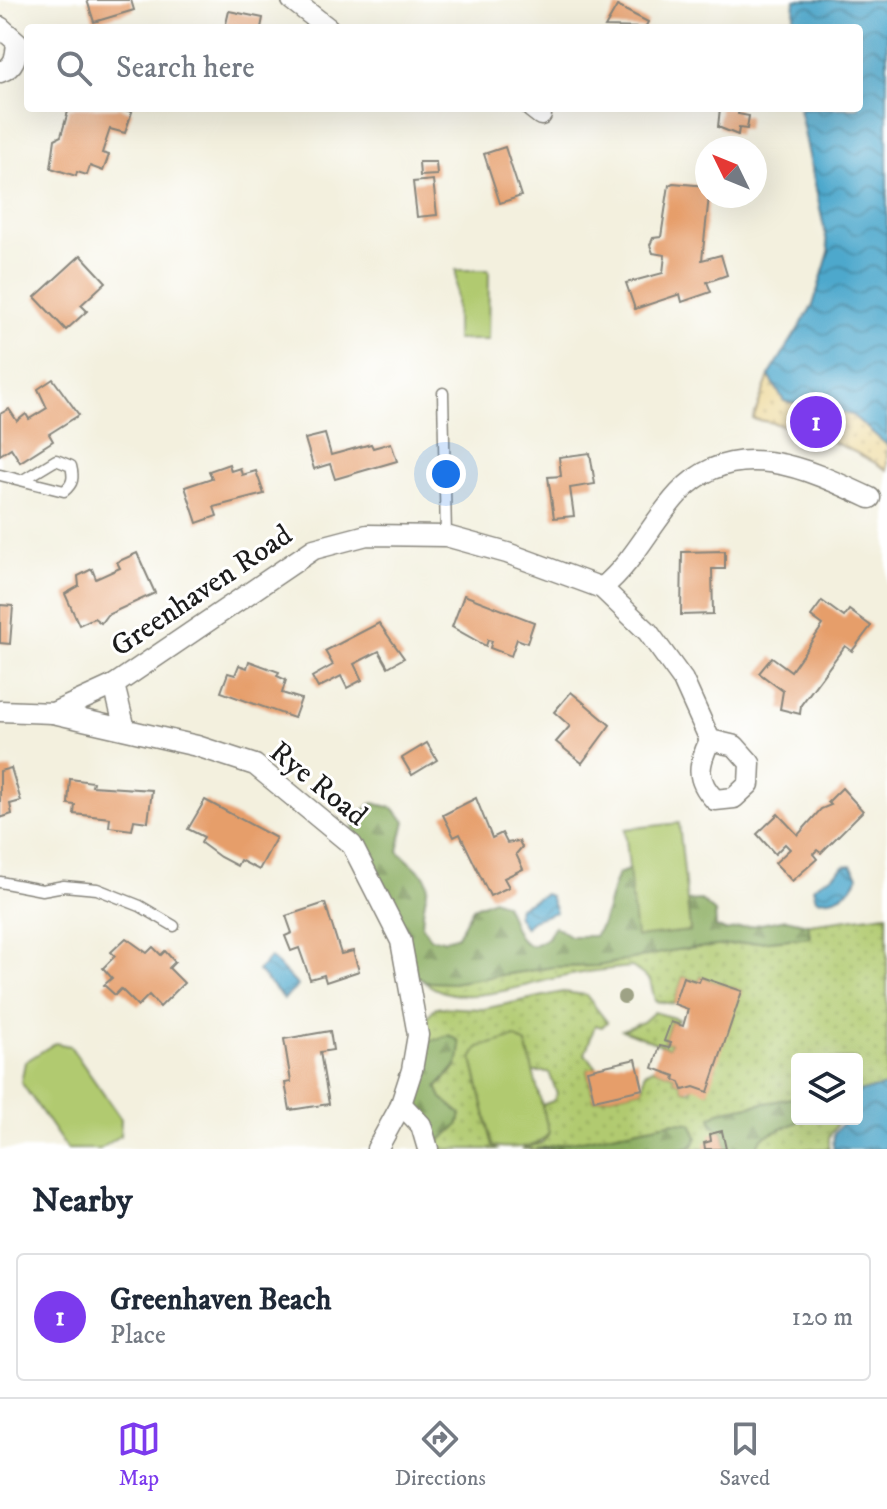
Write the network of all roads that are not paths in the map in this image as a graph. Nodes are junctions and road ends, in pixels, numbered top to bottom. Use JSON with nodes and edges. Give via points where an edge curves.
{"nodes":[{"id":1,"x":292,"y":0,"type":"edge"},
{"id":2,"x":323,"y":24,"type":"edge"},
{"id":3,"x":0,"y":27,"type":"edge"},
{"id":4,"x":0,"y":72,"type":"edge"},
{"id":5,"x":443,"y":393,"type":"dead end"},
{"id":6,"x":0,"y":475,"type":"edge"},
{"id":7,"x":23,"y":480,"type":"junction"},
{"id":8,"x":870,"y":498,"type":"dead end"},
{"id":9,"x":446,"y":536,"type":"junction"},
{"id":10,"x":602,"y":588,"type":"junction"},
{"id":11,"x":114,"y":685,"type":"junction"},
{"id":12,"x":0,"y":711,"type":"edge"},
{"id":13,"x":53,"y":713,"type":"junction"},
{"id":14,"x":125,"y":729,"type":"junction"},
{"id":15,"x":710,"y":740,"type":"dead end"},
{"id":16,"x":0,"y":882,"type":"edge"},
{"id":17,"x":174,"y":926,"type":"dead end"},
{"id":18,"x":401,"y":1104,"type":"junction"},
{"id":19,"x":377,"y":1149,"type":"edge"},
{"id":20,"x":428,"y":1149,"type":"edge"}],
"edges":[{"from":1,"to":2,"type":"street"},
{"from":3,"to":4,"type":"street","via":[[17,42],[16,58]]},
{"from":5,"to":9,"type":"lane"},
{"from":6,"to":7,"type":"lane"},
{"from":7,"to":7,"type":"lane","via":[[64,491],[73,474],[71,466],[56,460]]},
{"from":8,"to":10,"type":"street","via":[[816,473],[766,460],[737,461],[705,471],[678,494],[646,541]]},
{"from":9,"to":10,"type":"street","name":"Greenhaven Road"},
{"from":9,"to":11,"type":"street","name":"Greenhaven Road","via":[[367,535],[314,549]]},
{"from":10,"to":15,"type":"street","name":"Greenhaven Road","via":[[648,632],[683,680]]},
{"from":11,"to":13,"type":"street","name":"Greenhaven Road"},
{"from":11,"to":14,"type":"street","name":"Greenhaven Road"},
{"from":12,"to":13,"type":"street","name":"Greenhaven Road"},
{"from":13,"to":14,"type":"street","name":"Rye Road"},
{"from":14,"to":18,"type":"street","name":"Rye Road","via":[[255,765],[352,845],[405,954],[418,1035]]},
{"from":16,"to":17,"type":"lane","via":[[42,890],[97,889]]},
{"from":18,"to":19,"type":"street","name":"Rye Road"},
{"from":18,"to":20,"type":"street","via":[[421,1125]]}]}
